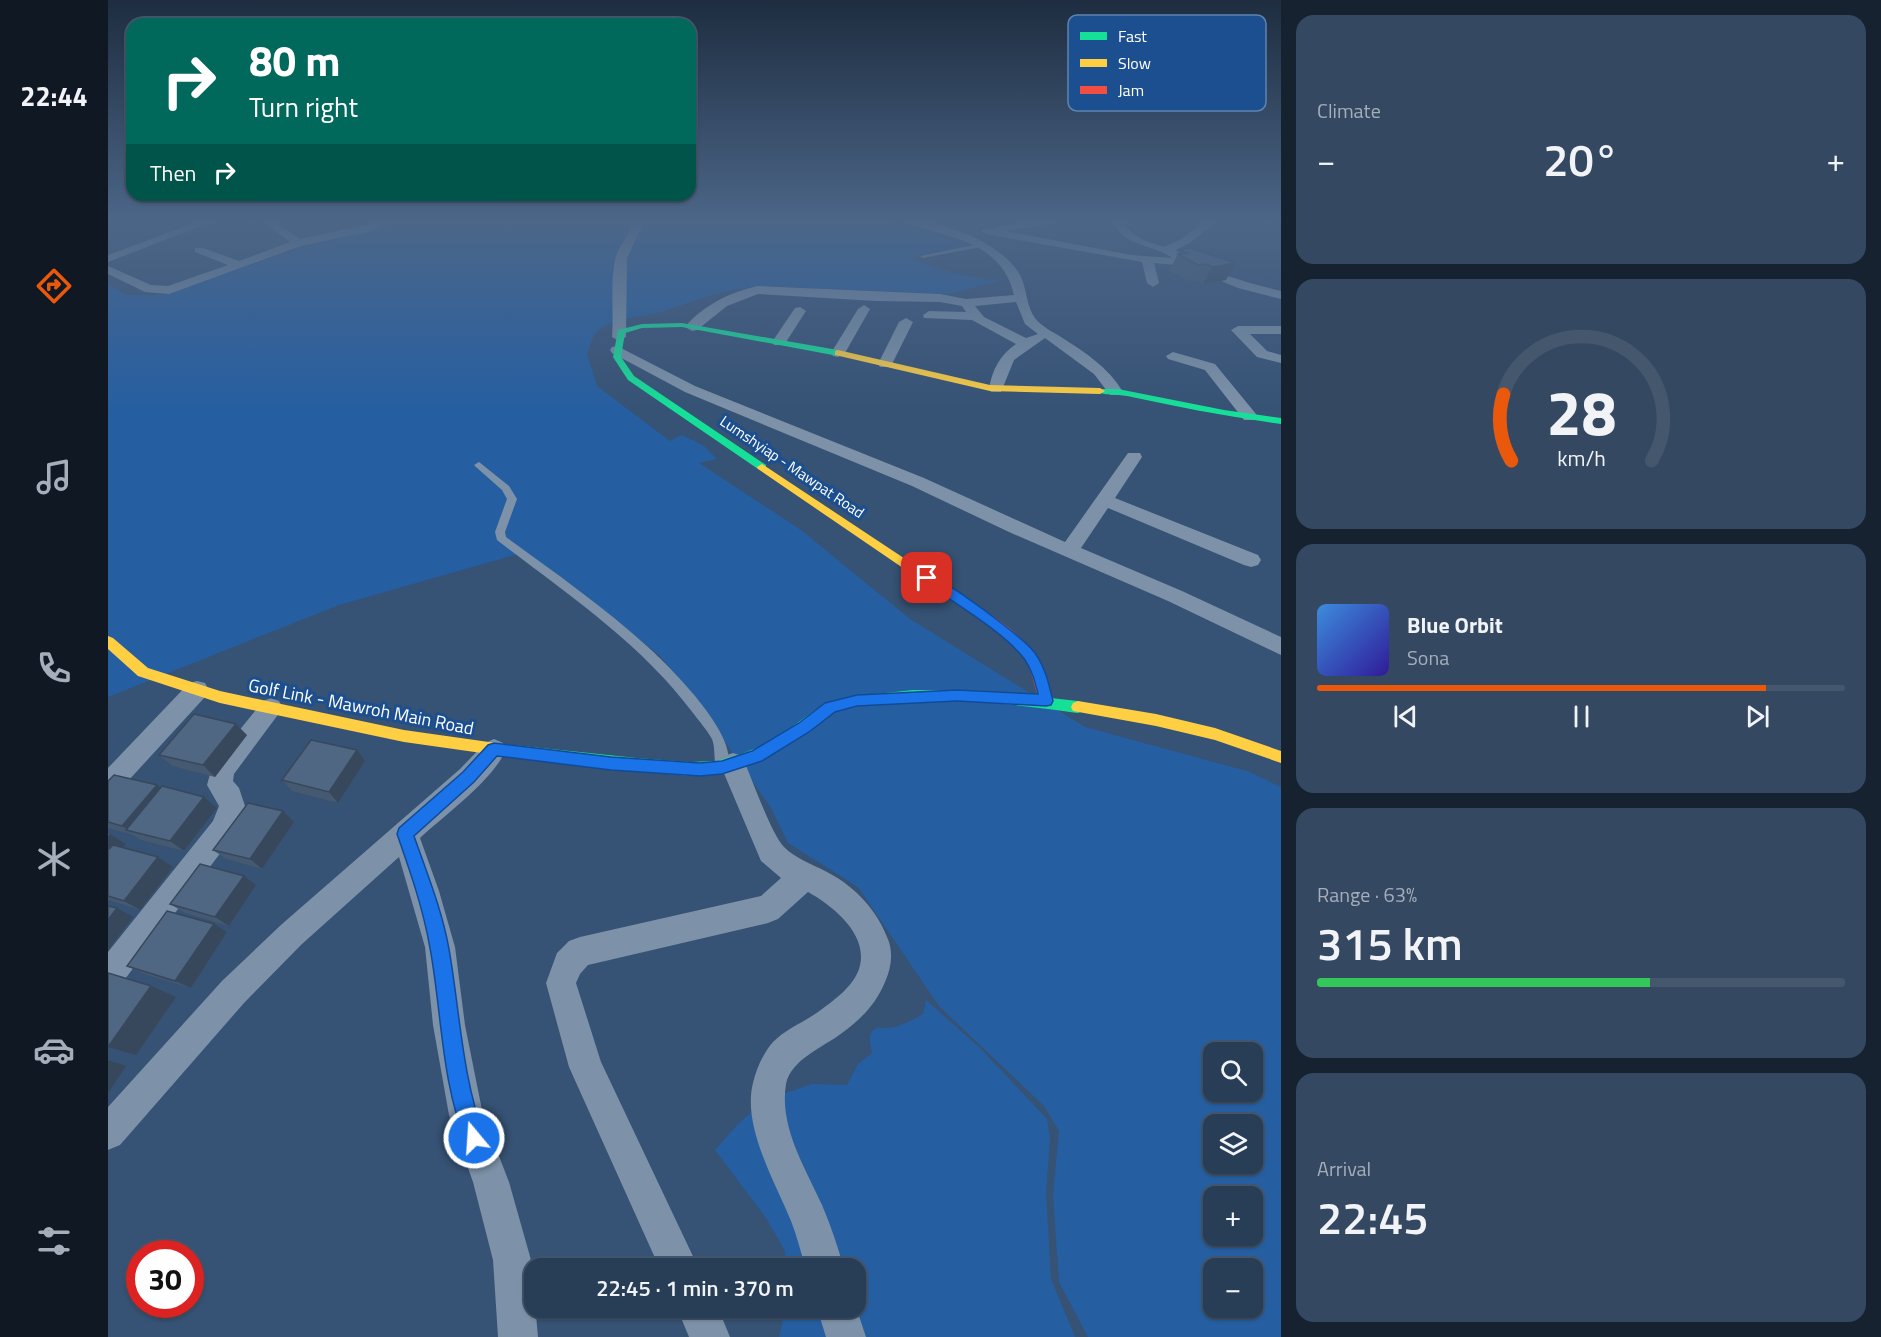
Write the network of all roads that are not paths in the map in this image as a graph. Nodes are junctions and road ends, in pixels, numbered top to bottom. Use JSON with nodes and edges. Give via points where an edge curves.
{"nodes":[{"id":1,"x":139,"y":283,"type":"edge"},
{"id":2,"x":188,"y":283,"type":"edge"},
{"id":3,"x":620,"y":283,"type":"edge"},
{"id":4,"x":1017,"y":283,"type":"edge"},
{"id":5,"x":1238,"y":283,"type":"edge"},
{"id":6,"x":1281,"y":295,"type":"edge"},
{"id":7,"x":1022,"y":298,"type":"junction"},
{"id":8,"x":966,"y":303,"type":"junction"},
{"id":9,"x":864,"y":309,"type":"dead end"},
{"id":10,"x":800,"y":311,"type":"dead end"},
{"id":11,"x":929,"y":315,"type":"dead end"},
{"id":12,"x":975,"y":316,"type":"junction"},
{"id":13,"x":906,"y":322,"type":"dead end"},
{"id":14,"x":692,"y":327,"type":"junction"},
{"id":15,"x":1281,"y":330,"type":"edge"},
{"id":16,"x":1050,"y":336,"type":"junction"},
{"id":17,"x":779,"y":342,"type":"junction"},
{"id":18,"x":1025,"y":343,"type":"junction"},
{"id":19,"x":618,"y":344,"type":"junction"},
{"id":20,"x":838,"y":353,"type":"junction"},
{"id":21,"x":1173,"y":356,"type":"dead end"},
{"id":22,"x":1281,"y":360,"type":"edge"},
{"id":23,"x":885,"y":364,"type":"junction"},
{"id":24,"x":996,"y":389,"type":"junction"},
{"id":25,"x":1115,"y":392,"type":"junction"},
{"id":26,"x":1250,"y":417,"type":"junction"},
{"id":27,"x":1281,"y":421,"type":"edge"},
{"id":28,"x":1134,"y":457,"type":"dead end"},
{"id":29,"x":479,"y":465,"type":"dead end"},
{"id":30,"x":1104,"y":500,"type":"junction"},
{"id":31,"x":1069,"y":550,"type":"junction"},
{"id":32,"x":1251,"y":560,"type":"dead end"},
{"id":33,"x":108,"y":641,"type":"edge"},
{"id":34,"x":1281,"y":647,"type":"edge"},
{"id":35,"x":197,"y":690,"type":"junction"},
{"id":36,"x":1046,"y":701,"type":"junction"},
{"id":37,"x":271,"y":708,"type":"junction"},
{"id":38,"x":494,"y":750,"type":"junction"},
{"id":39,"x":1281,"y":757,"type":"edge"},
{"id":40,"x":728,"y":766,"type":"junction"},
{"id":41,"x":108,"y":785,"type":"edge"},
{"id":42,"x":405,"y":834,"type":"junction"},
{"id":43,"x":804,"y":876,"type":"junction"},
{"id":44,"x":108,"y":976,"type":"edge"},
{"id":45,"x":108,"y":1133,"type":"edge"},
{"id":46,"x":675,"y":1258,"type":"edge"},
{"id":47,"x":821,"y":1258,"type":"edge"},
{"id":48,"x":701,"y":1318,"type":"edge"},
{"id":49,"x":840,"y":1318,"type":"edge"},
{"id":50,"x":518,"y":1337,"type":"edge"},
{"id":51,"x":710,"y":1337,"type":"edge"},
{"id":52,"x":846,"y":1337,"type":"edge"}],
"edges":[{"from":1,"to":2,"type":"street","via":[[157,291]]},
{"from":3,"to":19,"type":"street","name":"Lumshyiap - Mawpat Road"},
{"from":4,"to":7,"type":"street"},
{"from":5,"to":6,"type":"street"},
{"from":7,"to":8,"type":"street"},
{"from":7,"to":16,"type":"street","via":[[1030,321]]},
{"from":8,"to":12,"type":"street"},
{"from":8,"to":14,"type":"street","via":[[940,298],[758,290],[726,303]]},
{"from":9,"to":20,"type":"street"},
{"from":10,"to":17,"type":"street"},
{"from":11,"to":12,"type":"street"},
{"from":12,"to":18,"type":"street"},
{"from":13,"to":23,"type":"street"},
{"from":14,"to":17,"type":"street"},
{"from":14,"to":19,"type":"street","via":[[642,326],[621,332]]},
{"from":15,"to":22,"type":"street","via":[[1238,330],[1262,354]]},
{"from":16,"to":18,"type":"street"},
{"from":16,"to":25,"type":"street","via":[[1092,365]]},
{"from":17,"to":20,"type":"street"},
{"from":18,"to":24,"type":"street","via":[[1002,366]]},
{"from":19,"to":31,"type":"street","via":[[655,372],[690,389],[918,482]]},
{"from":19,"to":36,"type":"street","name":"Lumshyiap - Mawpat Road","via":[[618,362],[640,386],[1017,641],[1040,676]]},
{"from":20,"to":23,"type":"street"},
{"from":21,"to":26,"type":"street","via":[[1210,367]]},
{"from":23,"to":24,"type":"street"},
{"from":24,"to":25,"type":"street"},
{"from":25,"to":26,"type":"street"},
{"from":26,"to":27,"type":"street"},
{"from":28,"to":30,"type":"street"},
{"from":29,"to":40,"type":"lane","via":[[506,488],[512,499],[501,538],[644,650],[684,692],[717,736]]},
{"from":30,"to":31,"type":"street"},
{"from":30,"to":32,"type":"street"},
{"from":31,"to":34,"type":"street"},
{"from":33,"to":35,"type":"street","name":"Golf Link - Mawroh Main Road","via":[[143,672]]},
{"from":35,"to":37,"type":"street","name":"Golf Link - Mawroh Main Road"},
{"from":35,"to":41,"type":"street"},
{"from":36,"to":39,"type":"street","name":"Golf Link - Mawroh Main Road","via":[[1215,734]]},
{"from":36,"to":40,"type":"street","name":"Golf Link - Mawroh Main Road","via":[[957,696],[857,700],[831,708],[782,742]]},
{"from":37,"to":38,"type":"street","name":"Golf Link - Mawroh Main Road"},
{"from":37,"to":44,"type":"street","via":[[222,771],[220,785],[231,796],[233,806],[222,830]]},
{"from":38,"to":40,"type":"street","name":"Golf Link - Mawroh Main Road","via":[[631,765],[700,769]]},
{"from":38,"to":42,"type":"street"},
{"from":40,"to":43,"type":"street","via":[[771,852]]},
{"from":42,"to":45,"type":"street","via":[[233,992]]},
{"from":42,"to":50,"type":"street","via":[[440,947],[466,1115],[491,1182],[512,1260]]},
{"from":43,"to":46,"type":"street","via":[[768,909],[580,952],[568,964],[561,984],[586,1067]]},
{"from":43,"to":47,"type":"street","via":[[855,911],[873,940],[877,955],[875,973],[863,993],[818,1031],[787,1050],[774,1068],[769,1089],[771,1124],[780,1158]]},
{"from":48,"to":51,"type":"street"},
{"from":49,"to":52,"type":"street"}]}
